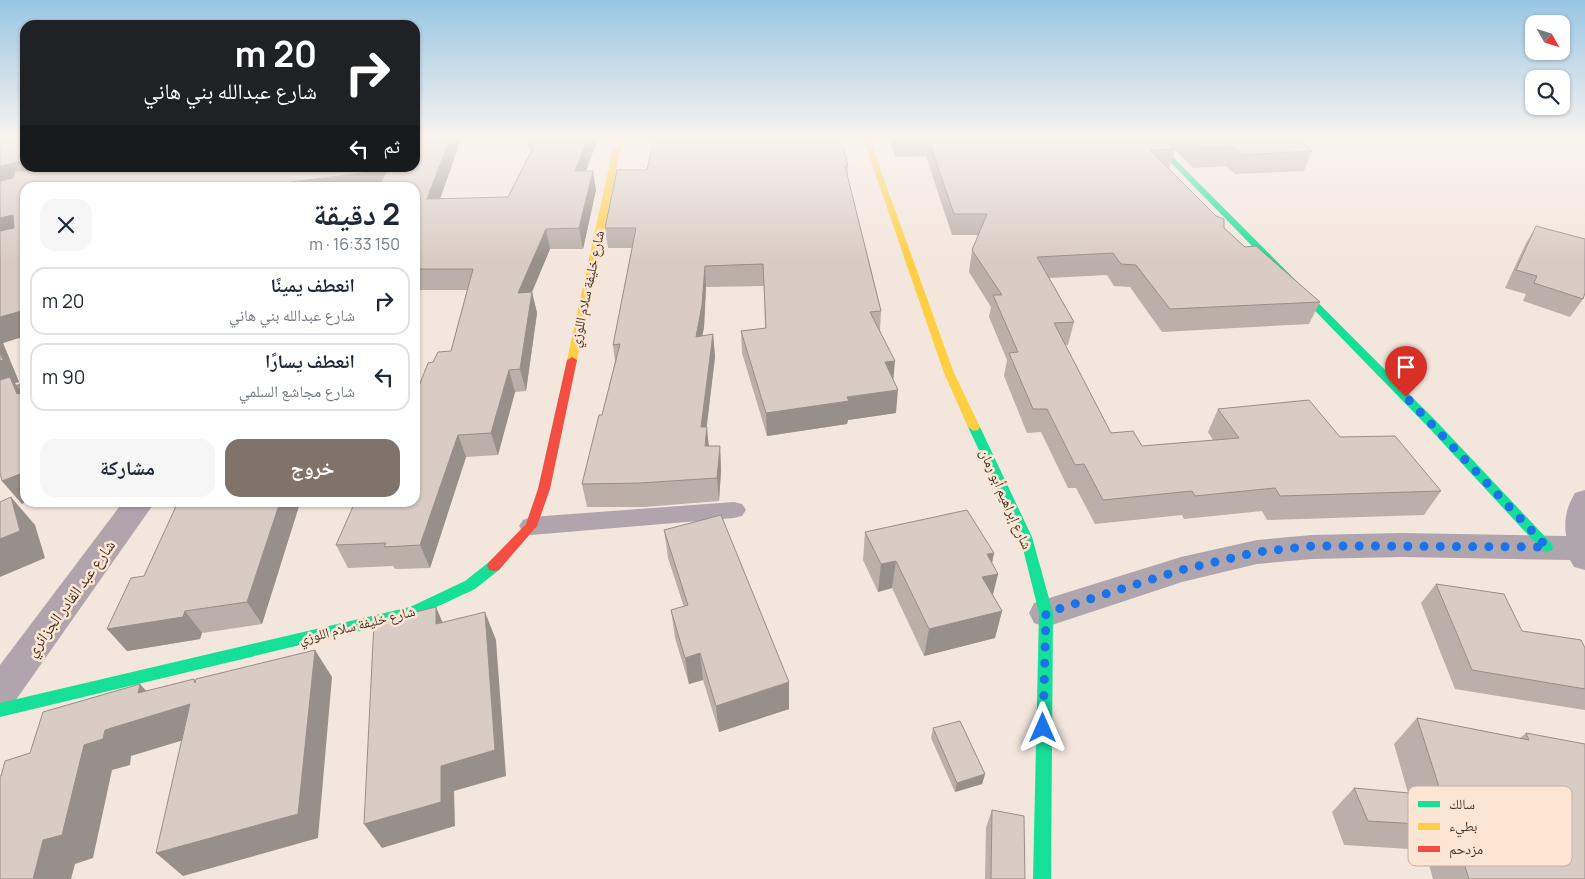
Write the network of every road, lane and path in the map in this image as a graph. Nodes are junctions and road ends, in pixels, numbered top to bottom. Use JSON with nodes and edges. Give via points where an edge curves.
{"nodes":[{"id":1,"x":610,"y":179,"type":"edge"},
{"id":2,"x":880,"y":179,"type":"edge"},
{"id":3,"x":1190,"y":179,"type":"edge"},
{"id":4,"x":20,"y":392,"type":"edge"},
{"id":5,"x":0,"y":398,"type":"edge"},
{"id":6,"x":1585,"y":501,"type":"edge"},
{"id":7,"x":136,"y":507,"type":"edge"},
{"id":8,"x":734,"y":510,"type":"dead end"},
{"id":9,"x":531,"y":526,"type":"junction"},
{"id":10,"x":1547,"y":547,"type":"junction"},
{"id":11,"x":1584,"y":553,"type":"edge"},
{"id":12,"x":1046,"y":613,"type":"junction"},
{"id":13,"x":0,"y":693,"type":"edge"},
{"id":14,"x":0,"y":710,"type":"edge"},
{"id":15,"x":1042,"y":879,"type":"edge"}],
"edges":[{"from":1,"to":9,"type":"street","name":"شارع خليفة سلام اللوزي","via":[[544,489]]},
{"from":2,"to":12,"type":"street","name":"شارع إبراهيم أبو رمان","via":[[949,373],[1026,537]]},
{"from":3,"to":10,"type":"street","via":[[1433,425]]},
{"from":4,"to":5,"type":"street"},
{"from":6,"to":11,"type":"street","via":[[1579,520]]},
{"from":7,"to":13,"type":"street","name":"شارع عبد القادر الجزائري"},
{"from":8,"to":9,"type":"lane"},
{"from":9,"to":14,"type":"street","name":"شارع خليفة سلام اللوزي","via":[[501,561],[470,585],[413,612]]},
{"from":10,"to":11,"type":"street"},
{"from":10,"to":12,"type":"street","via":[[1342,546],[1257,552],[1181,570]]},
{"from":12,"to":15,"type":"street","name":"شارع إبراهيم أبو رمان"}]}
